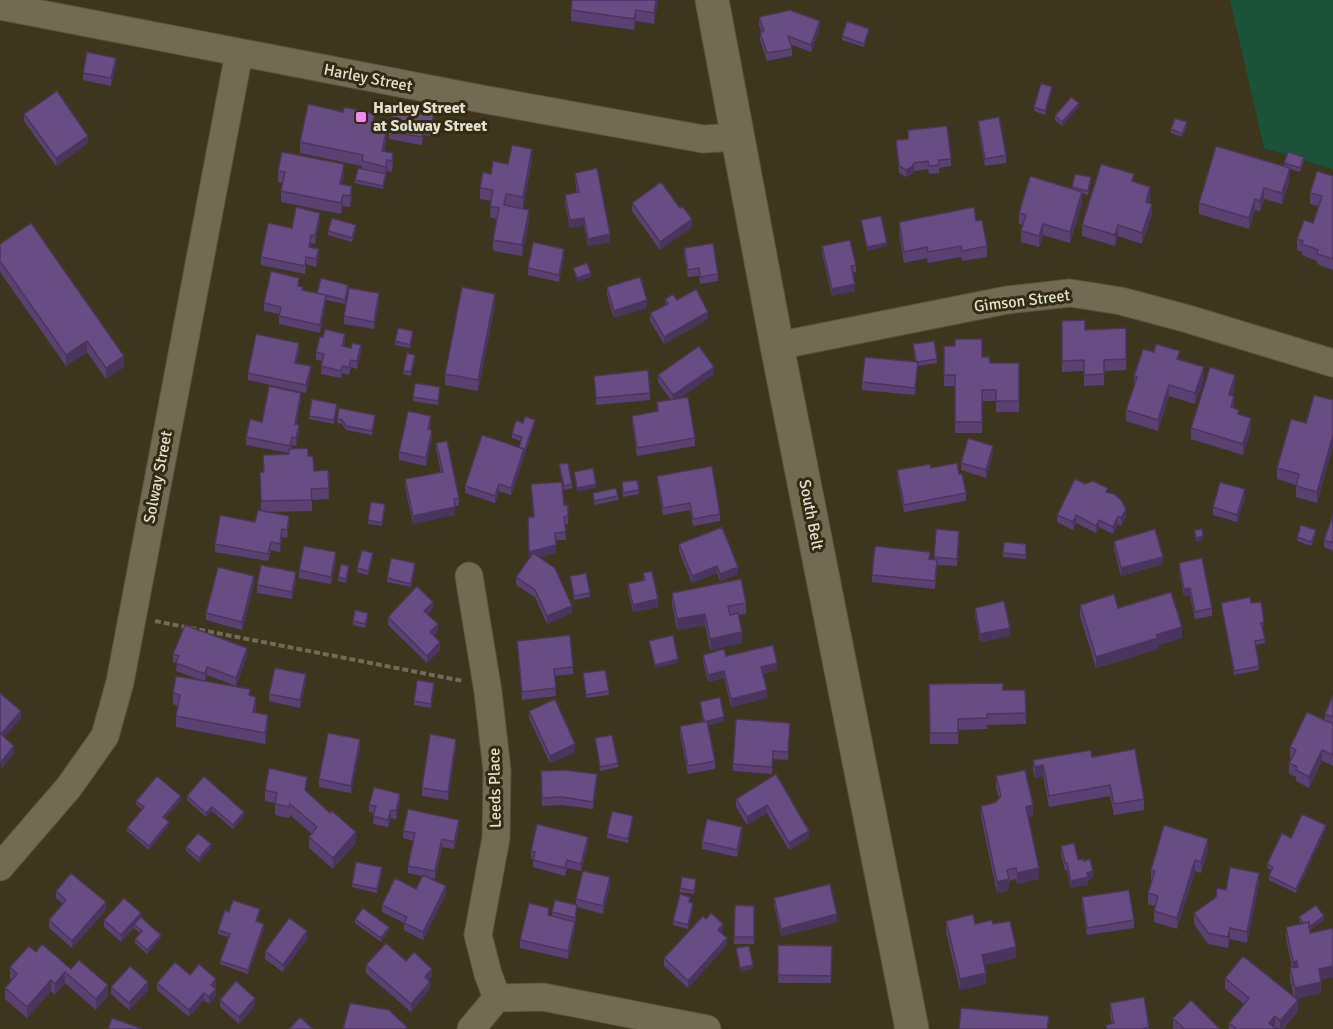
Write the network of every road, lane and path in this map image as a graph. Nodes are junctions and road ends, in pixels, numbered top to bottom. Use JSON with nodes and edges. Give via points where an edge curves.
{"nodes":[{"id":1,"x":712,"y":0,"type":"edge"},
{"id":2,"x":0,"y":6,"type":"edge"},
{"id":3,"x":239,"y":53,"type":"junction"},
{"id":4,"x":738,"y":137,"type":"junction"},
{"id":5,"x":777,"y":346,"type":"junction"},
{"id":6,"x":1333,"y":363,"type":"edge"},
{"id":7,"x":469,"y":576,"type":"dead end"},
{"id":8,"x":132,"y":616,"type":"junction"},
{"id":9,"x":488,"y":685,"type":"junction"},
{"id":10,"x":0,"y":867,"type":"edge"},
{"id":11,"x":497,"y":998,"type":"junction"},
{"id":12,"x":471,"y":1029,"type":"edge"},
{"id":13,"x":707,"y":1029,"type":"edge"},
{"id":14,"x":912,"y":1029,"type":"edge"}],
"edges":[{"from":1,"to":4,"type":"street","name":"South Belt"},
{"from":2,"to":3,"type":"street","name":"Harley Street"},
{"from":3,"to":4,"type":"street","name":"Harley Street","via":[[703,139]]},
{"from":3,"to":8,"type":"street","name":"Solway Street"},
{"from":4,"to":5,"type":"street","name":"South Belt"},
{"from":5,"to":6,"type":"street","name":"Gimson Street","via":[[1007,300],[1070,293],[1143,307]]},
{"from":5,"to":14,"type":"street","name":"South Belt"},
{"from":7,"to":9,"type":"street","name":"Leeds Place"},
{"from":8,"to":9,"type":"path"},
{"from":8,"to":10,"type":"street","name":"Solway Street","via":[[105,736],[69,787]]},
{"from":9,"to":11,"type":"street","name":"Leeds Place","via":[[497,770],[496,838],[478,935]]},
{"from":11,"to":12,"type":"street"},
{"from":11,"to":13,"type":"street","via":[[543,997]]}]}
